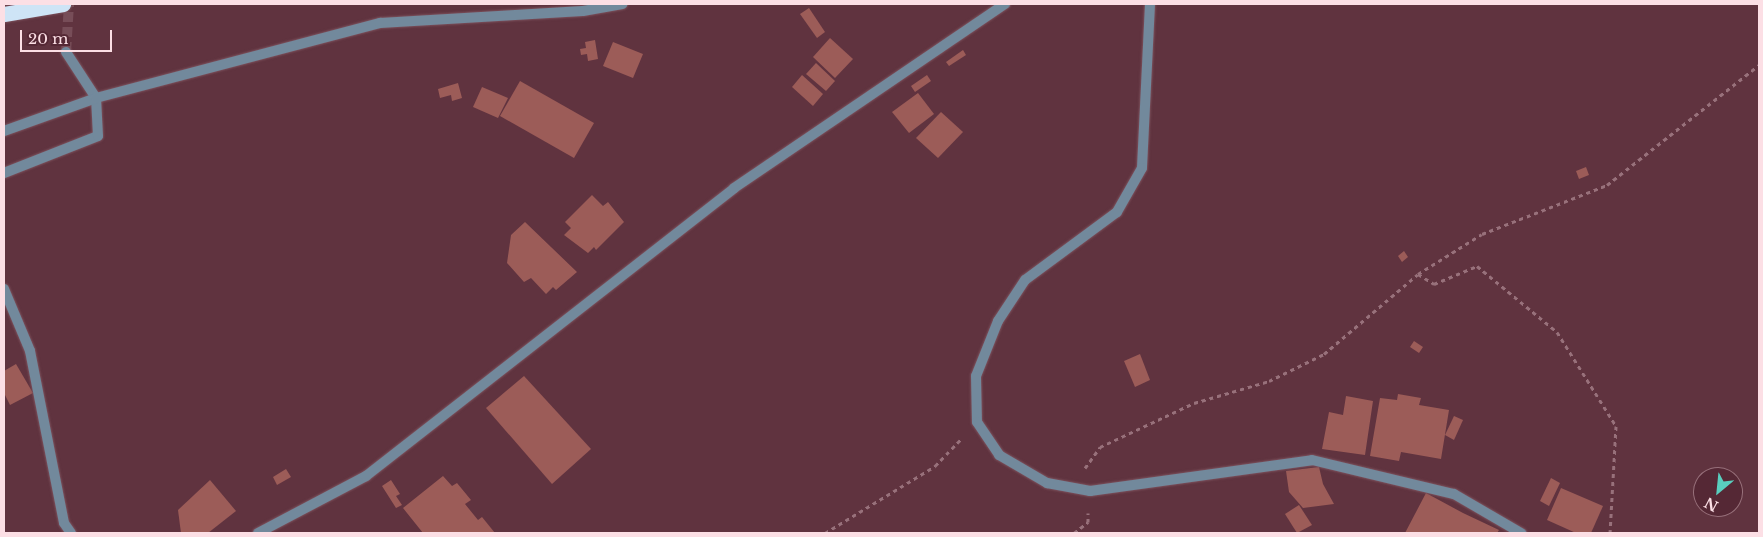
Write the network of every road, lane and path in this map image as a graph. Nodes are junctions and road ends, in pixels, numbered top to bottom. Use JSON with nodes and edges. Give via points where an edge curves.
{"nodes":[{"id":1,"x":63,"y":4,"type":"edge"},
{"id":2,"x":622,"y":4,"type":"edge"},
{"id":3,"x":1005,"y":4,"type":"edge"},
{"id":4,"x":1150,"y":4,"type":"edge"},
{"id":5,"x":4,"y":14,"type":"edge"},
{"id":6,"x":66,"y":52,"type":"tunnel mouth"},
{"id":7,"x":1759,"y":64,"type":"edge"},
{"id":8,"x":96,"y":98,"type":"junction"},
{"id":9,"x":4,"y":130,"type":"edge"},
{"id":10,"x":4,"y":173,"type":"edge"},
{"id":11,"x":1418,"y":274,"type":"junction"},
{"id":12,"x":4,"y":289,"type":"edge"},
{"id":13,"x":977,"y":422,"type":"junction"},
{"id":14,"x":1090,"y":491,"type":"junction"},
{"id":15,"x":71,"y":533,"type":"edge"},
{"id":16,"x":258,"y":533,"type":"edge"},
{"id":17,"x":826,"y":533,"type":"edge"},
{"id":18,"x":1521,"y":533,"type":"edge"},
{"id":19,"x":1610,"y":533,"type":"edge"}],
"edges":[{"from":1,"to":5,"type":"highway"},
{"from":2,"to":8,"type":"street","via":[[582,11],[380,23]]},
{"from":3,"to":16,"type":"street","via":[[734,188],[366,476]]},
{"from":4,"to":13,"type":"street","via":[[1142,168],[1116,212],[1025,280],[1003,313],[976,376]]},
{"from":6,"to":8,"type":"street"},
{"from":7,"to":11,"type":"path","via":[[1607,185],[1482,234]]},
{"from":8,"to":9,"type":"street"},
{"from":8,"to":10,"type":"street","via":[[98,136]]},
{"from":11,"to":14,"type":"path","via":[[1324,354],[1269,381],[1194,403],[1100,447],[1080,476]]},
{"from":11,"to":19,"type":"path","via":[[1434,284],[1477,266],[1557,332],[1616,426]]},
{"from":12,"to":15,"type":"street","via":[[30,351],[64,523]]},
{"from":13,"to":14,"type":"street","via":[[999,455],[1047,483]]},
{"from":13,"to":17,"type":"path","via":[[935,466]]},
{"from":14,"to":18,"type":"street","via":[[1312,460],[1454,494]]}]}
